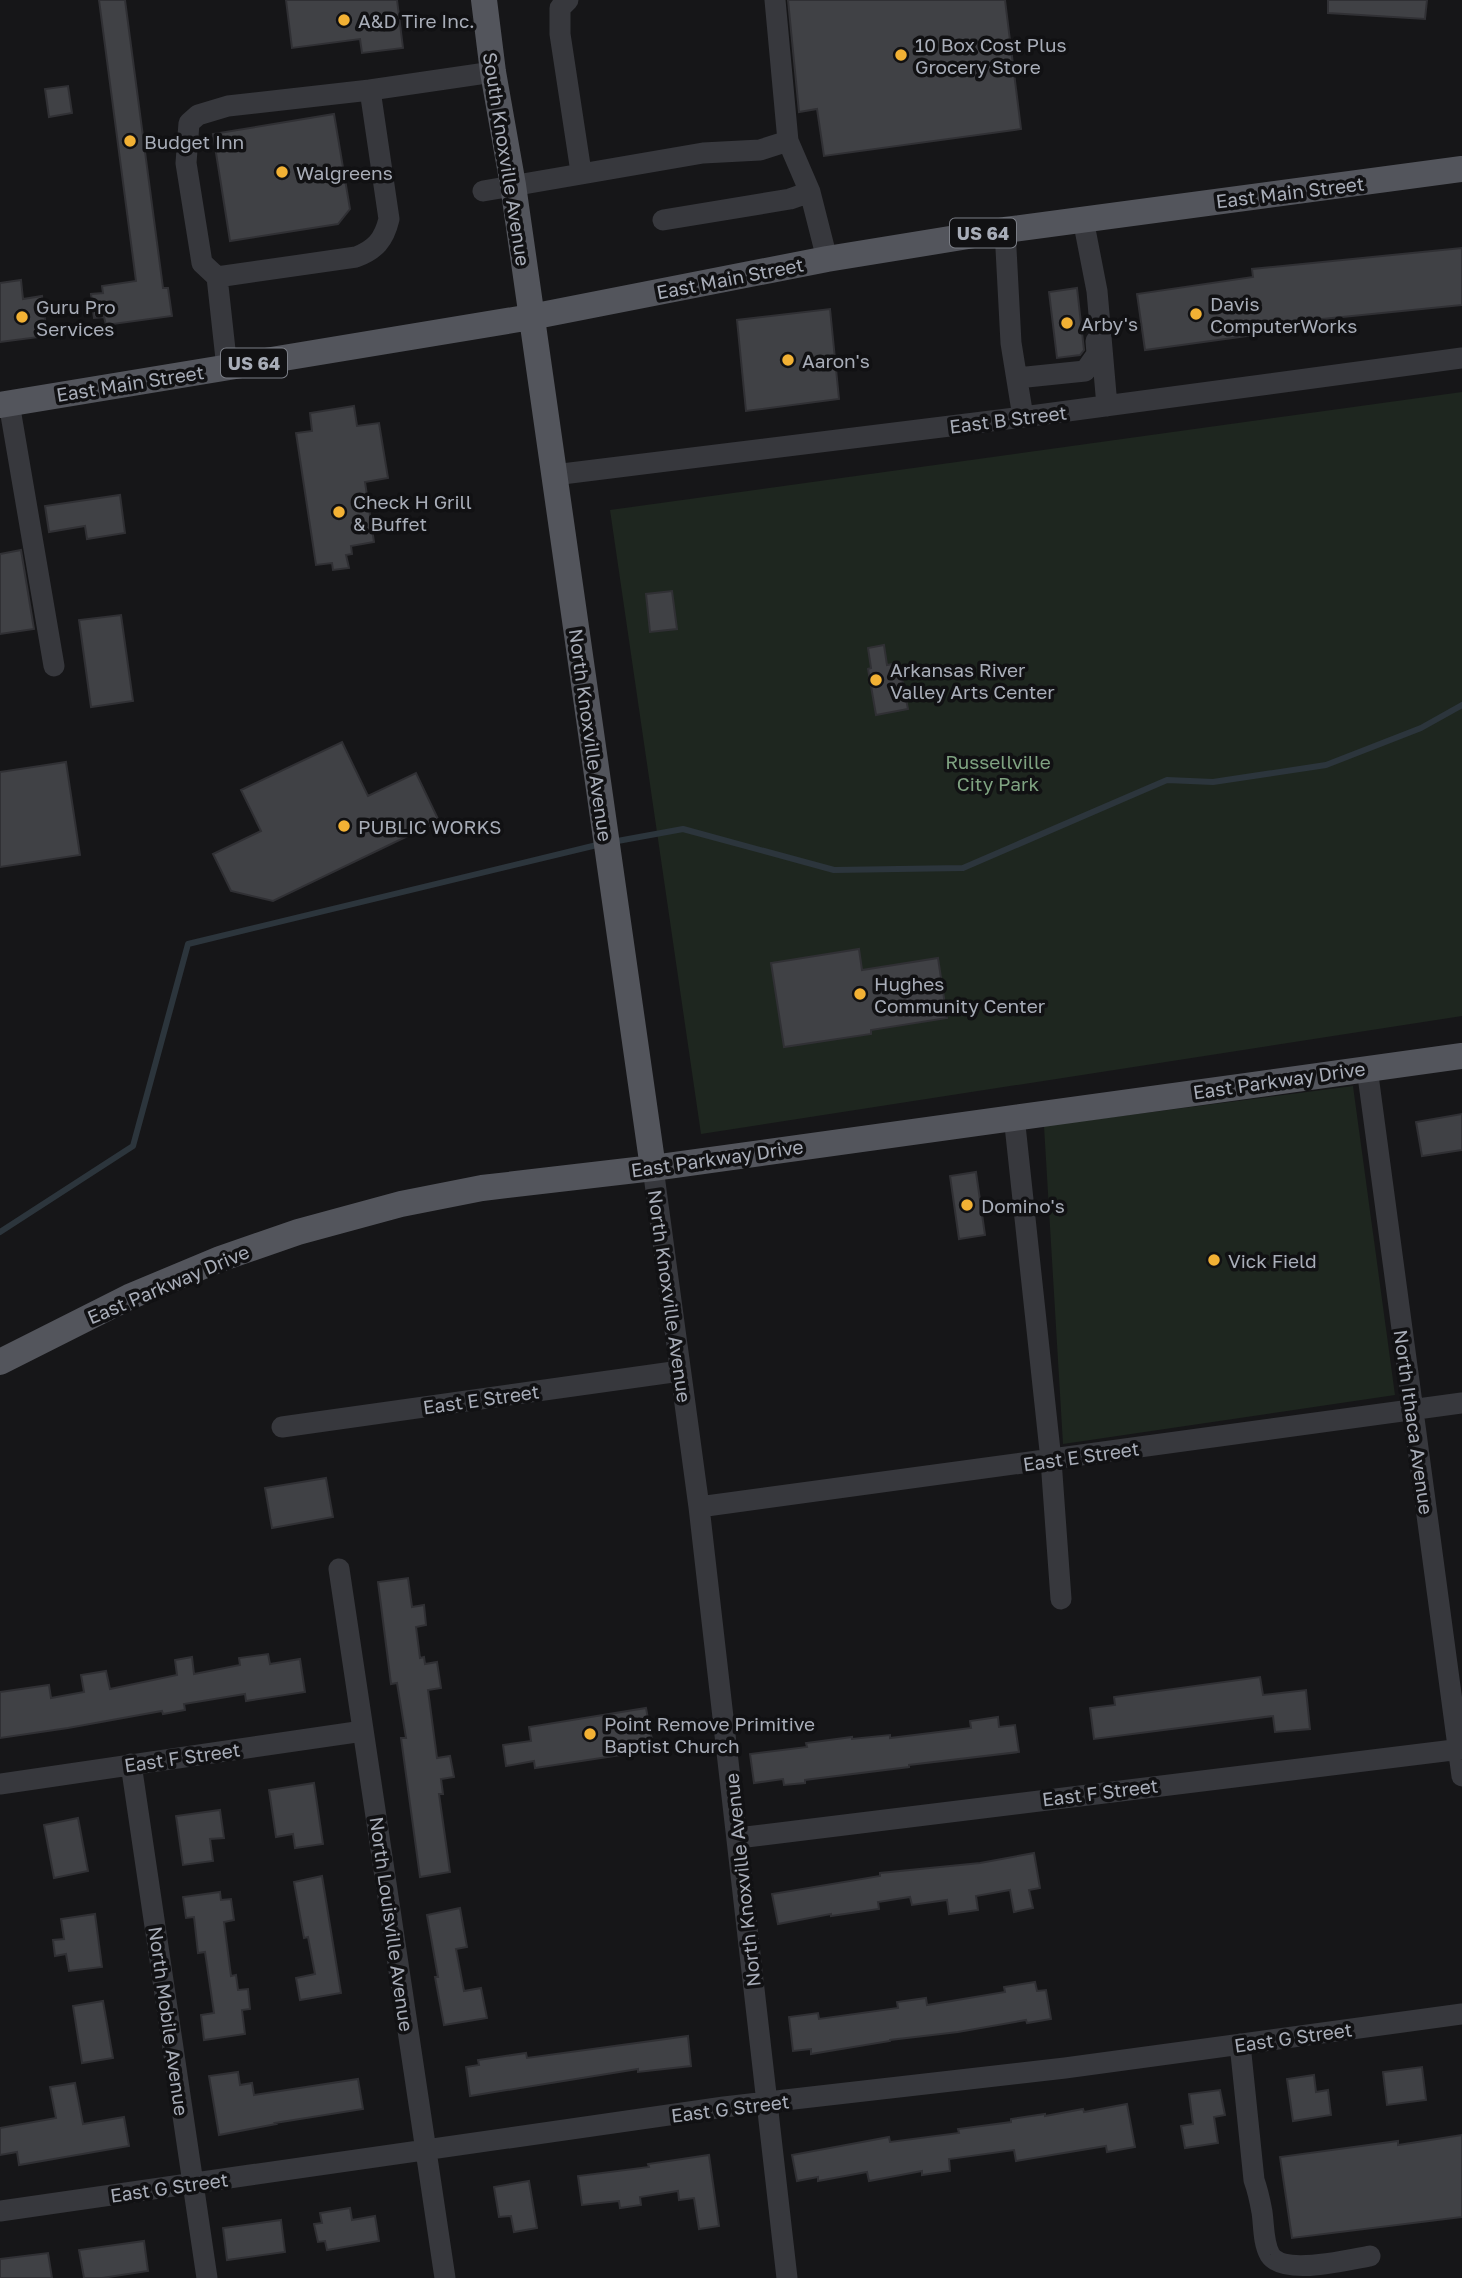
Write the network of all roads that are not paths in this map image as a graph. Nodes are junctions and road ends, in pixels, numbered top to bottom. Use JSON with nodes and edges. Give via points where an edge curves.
{"nodes":[{"id":1,"x":484,"y":0,"type":"edge"},
{"id":2,"x":568,"y":0,"type":"edge"},
{"id":3,"x":775,"y":0,"type":"edge"},
{"id":4,"x":493,"y":72,"type":"junction"},
{"id":5,"x":370,"y":90,"type":"junction"},
{"id":6,"x":788,"y":141,"type":"junction"},
{"id":7,"x":1462,"y":169,"type":"edge"},
{"id":8,"x":582,"y":172,"type":"junction"},
{"id":9,"x":513,"y":184,"type":"junction"},
{"id":10,"x":483,"y":191,"type":"dead end"},
{"id":11,"x":810,"y":192,"type":"junction"},
{"id":12,"x":1083,"y":219,"type":"junction"},
{"id":13,"x":663,"y":220,"type":"dead end"},
{"id":14,"x":1005,"y":230,"type":"junction"},
{"id":15,"x":827,"y":259,"type":"junction"},
{"id":16,"x":217,"y":278,"type":"junction"},
{"id":17,"x":1096,"y":283,"type":"junction"},
{"id":18,"x":531,"y":317,"type":"junction"},
{"id":19,"x":1462,"y":358,"type":"edge"},
{"id":20,"x":228,"y":368,"type":"junction"},
{"id":21,"x":1017,"y":378,"type":"junction"},
{"id":22,"x":4,"y":404,"type":"edge"},
{"id":23,"x":1107,"y":406,"type":"junction"},
{"id":24,"x":1023,"y":417,"type":"junction"},
{"id":25,"x":554,"y":475,"type":"junction"},
{"id":26,"x":54,"y":666,"type":"dead end"},
{"id":27,"x":1462,"y":1056,"type":"edge"},
{"id":28,"x":1367,"y":1068,"type":"junction"},
{"id":29,"x":1014,"y":1116,"type":"junction"},
{"id":30,"x":653,"y":1168,"type":"junction"},
{"id":31,"x":0,"y":1362,"type":"edge"},
{"id":32,"x":680,"y":1371,"type":"junction"},
{"id":33,"x":1462,"y":1403,"type":"edge"},
{"id":34,"x":1412,"y":1409,"type":"junction"},
{"id":35,"x":282,"y":1427,"type":"dead end"},
{"id":36,"x":1051,"y":1460,"type":"junction"},
{"id":37,"x":699,"y":1507,"type":"junction"},
{"id":38,"x":339,"y":1569,"type":"dead end"},
{"id":39,"x":1061,"y":1599,"type":"dead end"},
{"id":40,"x":363,"y":1731,"type":"junction"},
{"id":41,"x":1460,"y":1749,"type":"edge"},
{"id":42,"x":131,"y":1764,"type":"junction"},
{"id":43,"x":1462,"y":1776,"type":"edge"},
{"id":44,"x":0,"y":1784,"type":"edge"},
{"id":45,"x":738,"y":1838,"type":"junction"},
{"id":46,"x":1462,"y":2014,"type":"edge"},
{"id":47,"x":1240,"y":2044,"type":"junction"},
{"id":48,"x":767,"y":2102,"type":"junction"},
{"id":49,"x":425,"y":2151,"type":"junction"},
{"id":50,"x":193,"y":2184,"type":"junction"},
{"id":51,"x":0,"y":2211,"type":"edge"},
{"id":52,"x":1370,"y":2256,"type":"dead end"},
{"id":53,"x":207,"y":2278,"type":"edge"},
{"id":54,"x":445,"y":2278,"type":"edge"},
{"id":55,"x":787,"y":2278,"type":"edge"}],
"edges":[{"from":1,"to":4,"type":"main road","name":"South Knoxville Avenue"},
{"from":2,"to":8,"type":"street","via":[[560,8],[560,34]]},
{"from":3,"to":6,"type":"street"},
{"from":4,"to":5,"type":"street"},
{"from":4,"to":9,"type":"main road","name":"South Knoxville Avenue"},
{"from":5,"to":16,"type":"street","via":[[389,219],[380,243],[356,257]]},
{"from":5,"to":16,"type":"street","via":[[228,106],[198,115],[189,123],[186,163],[202,263]]},
{"from":6,"to":8,"type":"street","via":[[760,150],[703,153]]},
{"from":6,"to":11,"type":"street"},
{"from":7,"to":12,"type":"main road","name":"East Main Street","number":"US 64"},
{"from":8,"to":9,"type":"street"},
{"from":9,"to":10,"type":"street"},
{"from":9,"to":18,"type":"main road","name":"South Knoxville Avenue"},
{"from":11,"to":13,"type":"street","via":[[790,200]]},
{"from":11,"to":15,"type":"street"},
{"from":12,"to":14,"type":"main road","name":"East Main Street","number":"US 64"},
{"from":12,"to":17,"type":"street"},
{"from":14,"to":15,"type":"main road","name":"East Main Street","number":"US 64"},
{"from":14,"to":21,"type":"street"},
{"from":15,"to":18,"type":"main road","name":"East Main Street","number":"US 64"},
{"from":16,"to":20,"type":"street"},
{"from":17,"to":21,"type":"street","via":[[1091,295],[1097,354],[1085,371]]},
{"from":17,"to":23,"type":"street"},
{"from":18,"to":20,"type":"main road","name":"East Main Street","number":"US 64"},
{"from":18,"to":25,"type":"main road","name":"North Knoxville Avenue"},
{"from":19,"to":23,"type":"street","name":"East B Street"},
{"from":20,"to":22,"type":"main road","name":"East Main Street","number":"US 64"},
{"from":21,"to":24,"type":"street"},
{"from":22,"to":26,"type":"street"},
{"from":23,"to":24,"type":"street","name":"East B Street"},
{"from":24,"to":25,"type":"street","name":"East B Street"},
{"from":25,"to":30,"type":"main road","name":"North Knoxville Avenue"},
{"from":27,"to":28,"type":"main road","name":"East Parkway Drive"},
{"from":28,"to":29,"type":"main road","name":"East Parkway Drive"},
{"from":28,"to":34,"type":"street","name":"North Ithaca Avenue"},
{"from":29,"to":30,"type":"main road","name":"East Parkway Drive"},
{"from":29,"to":36,"type":"street"},
{"from":30,"to":31,"type":"main road","name":"East Parkway Drive","via":[[482,1188],[298,1232],[130,1297]]},
{"from":30,"to":32,"type":"street","name":"North Knoxville Avenue"},
{"from":32,"to":35,"type":"street","name":"East E Street"},
{"from":32,"to":37,"type":"street","name":"North Knoxville Avenue"},
{"from":33,"to":34,"type":"street","name":"East E Street"},
{"from":34,"to":36,"type":"street","name":"East E Street"},
{"from":34,"to":41,"type":"street","name":"North Ithaca Avenue"},
{"from":36,"to":37,"type":"street","name":"East E Street"},
{"from":36,"to":39,"type":"street"},
{"from":37,"to":45,"type":"street","name":"North Knoxville Avenue"},
{"from":38,"to":40,"type":"street","name":"North Louisville Avenue"},
{"from":40,"to":42,"type":"street","name":"East F Street"},
{"from":40,"to":49,"type":"street","name":"North Louisville Avenue"},
{"from":41,"to":43,"type":"street","name":"North Ithaca Avenue"},
{"from":41,"to":45,"type":"street","name":"East F Street"},
{"from":42,"to":44,"type":"street","name":"East F Street"},
{"from":42,"to":50,"type":"street","name":"North Mobile Avenue"},
{"from":45,"to":48,"type":"street","name":"North Knoxville Avenue"},
{"from":46,"to":47,"type":"street","name":"East G Street"},
{"from":47,"to":48,"type":"street","name":"East G Street"},
{"from":47,"to":52,"type":"street","via":[[1254,2180],[1270,2256],[1294,2266]]},
{"from":48,"to":49,"type":"street","name":"East G Street"},
{"from":48,"to":55,"type":"street","name":"North Knoxville Avenue"},
{"from":49,"to":50,"type":"street","name":"East G Street"},
{"from":49,"to":54,"type":"street","name":"North Louisville Avenue"},
{"from":50,"to":51,"type":"street","name":"East G Street"},
{"from":50,"to":53,"type":"street","name":"North Mobile Avenue"}]}
